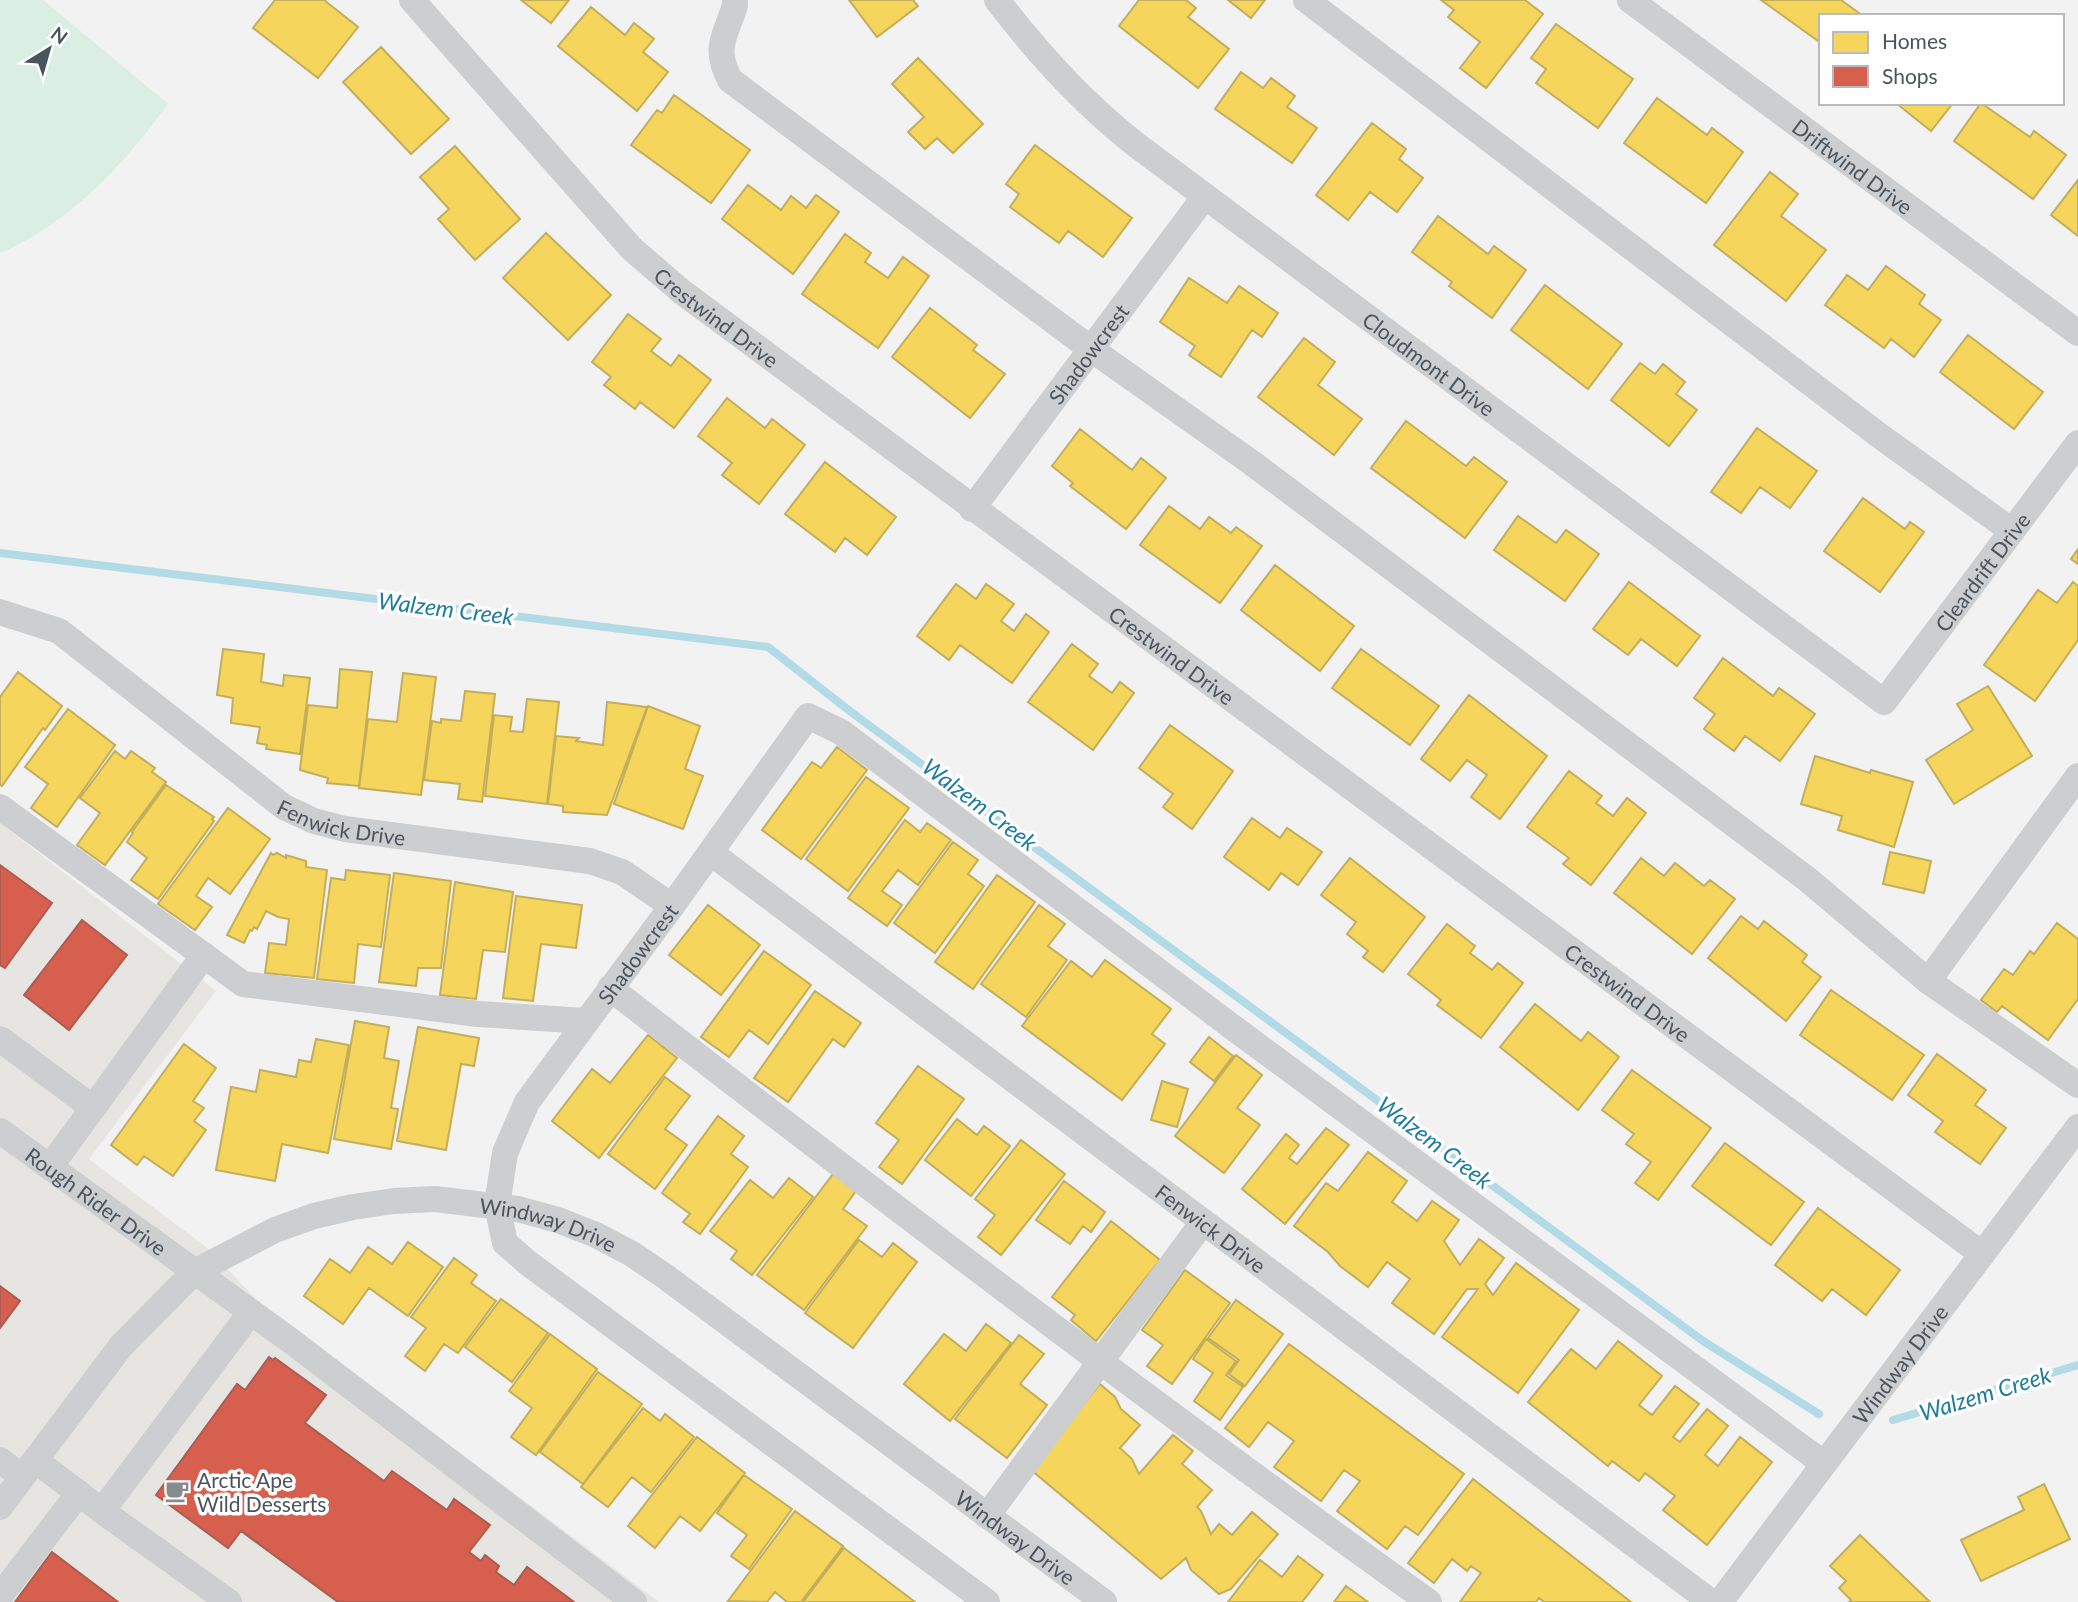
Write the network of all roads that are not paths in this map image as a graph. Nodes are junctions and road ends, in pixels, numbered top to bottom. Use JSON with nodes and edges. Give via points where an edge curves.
{"nodes":[{"id":1,"x":412,"y":0,"type":"edge"},
{"id":2,"x":735,"y":0,"type":"edge"},
{"id":3,"x":997,"y":0,"type":"edge"},
{"id":4,"x":1306,"y":0,"type":"edge"},
{"id":5,"x":1630,"y":0,"type":"edge"},
{"id":6,"x":1205,"y":196,"type":"junction"},
{"id":7,"x":2078,"y":333,"type":"edge"},
{"id":8,"x":1091,"y":349,"type":"junction"},
{"id":9,"x":2078,"y":443,"type":"edge"},
{"id":10,"x":972,"y":509,"type":"junction"},
{"id":11,"x":2012,"y":531,"type":"junction"},
{"id":12,"x":0,"y":612,"type":"edge"},
{"id":13,"x":1884,"y":702,"type":"joint"},
{"id":14,"x":2078,"y":776,"type":"edge"},
{"id":15,"x":0,"y":807,"type":"edge"},
{"id":16,"x":711,"y":853,"type":"junction"},
{"id":17,"x":672,"y":906,"type":"junction"},
{"id":18,"x":204,"y":955,"type":"junction"},
{"id":19,"x":1928,"y":981,"type":"junction"},
{"id":20,"x":610,"y":988,"type":"junction"},
{"id":21,"x":586,"y":1021,"type":"junction"},
{"id":22,"x":0,"y":1039,"type":"edge"},
{"id":23,"x":2078,"y":1085,"type":"edge"},
{"id":24,"x":93,"y":1108,"type":"junction"},
{"id":25,"x":2078,"y":1127,"type":"edge"},
{"id":26,"x":0,"y":1131,"type":"edge"},
{"id":27,"x":50,"y":1167,"type":"junction"},
{"id":28,"x":497,"y":1205,"type":"junction"},
{"id":29,"x":1203,"y":1222,"type":"junction"},
{"id":30,"x":1982,"y":1254,"type":"junction"},
{"id":31,"x":194,"y":1272,"type":"junction"},
{"id":32,"x":251,"y":1312,"type":"junction"},
{"id":33,"x":1101,"y":1360,"type":"junction"},
{"id":34,"x":0,"y":1460,"type":"edge"},
{"id":35,"x":1823,"y":1463,"type":"junction"},
{"id":36,"x":28,"y":1469,"type":"junction"},
{"id":37,"x":79,"y":1493,"type":"junction"},
{"id":38,"x":0,"y":1507,"type":"edge"},
{"id":39,"x":102,"y":1511,"type":"junction"},
{"id":40,"x":987,"y":1516,"type":"junction"},
{"id":41,"x":0,"y":1596,"type":"edge"},
{"id":42,"x":229,"y":1602,"type":"edge"},
{"id":43,"x":634,"y":1602,"type":"edge"},
{"id":44,"x":987,"y":1602,"type":"edge"},
{"id":45,"x":1104,"y":1602,"type":"edge"},
{"id":46,"x":1429,"y":1602,"type":"edge"},
{"id":47,"x":1711,"y":1602,"type":"edge"},
{"id":48,"x":1720,"y":1602,"type":"edge"}],
"edges":[{"from":1,"to":10,"type":"street","name":"Crestwind Drive","via":[[632,249],[682,292]]},
{"from":2,"to":8,"type":"street","via":[[720,50],[730,80]]},
{"from":3,"to":6,"type":"street","name":"Cloudmont Drive","via":[[1063,81],[1108,123]]},
{"from":4,"to":11,"type":"street","via":[[1869,428]]},
{"from":5,"to":7,"type":"street","name":"Driftwind Drive"},
{"from":6,"to":8,"type":"street","name":"Shadowcrest"},
{"from":6,"to":13,"type":"street","name":"Cloudmont Drive"},
{"from":8,"to":10,"type":"street","name":"Shadowcrest"},
{"from":8,"to":19,"type":"street","via":[[1252,463],[1807,879]]},
{"from":9,"to":11,"type":"street","name":"Cleardrift Drive"},
{"from":10,"to":30,"type":"street","name":"Crestwind Drive"},
{"from":11,"to":13,"type":"street","name":"Cleardrift Drive"},
{"from":12,"to":17,"type":"street","name":"Fenwick Drive","via":[[60,631],[284,807],[314,821],[590,861],[622,872]]},
{"from":14,"to":19,"type":"street"},
{"from":15,"to":18,"type":"street"},
{"from":16,"to":17,"type":"street","name":"Shadowcrest"},
{"from":16,"to":29,"type":"street","name":"Fenwick Drive"},
{"from":16,"to":35,"type":"street","name":"Shadowcrest","via":[[808,716],[841,732]]},
{"from":17,"to":20,"type":"street","name":"Shadowcrest"},
{"from":18,"to":21,"type":"street","via":[[243,984],[478,1014]]},
{"from":18,"to":24,"type":"street"},
{"from":19,"to":23,"type":"street"},
{"from":20,"to":21,"type":"street","name":"Shadowcrest"},
{"from":20,"to":33,"type":"street"},
{"from":21,"to":28,"type":"street","name":"Shadowcrest","via":[[527,1102],[505,1153]]},
{"from":22,"to":24,"type":"street"},
{"from":24,"to":27,"type":"street"},
{"from":25,"to":30,"type":"street","name":"Windway Drive"},
{"from":26,"to":27,"type":"street","name":"Rough Rider Drive"},
{"from":27,"to":31,"type":"street","name":"Rough Rider Drive"},
{"from":28,"to":31,"type":"street","name":"Windway Drive","via":[[435,1199],[353,1206],[275,1230]]},
{"from":28,"to":40,"type":"street","name":"Windway Drive","via":[[558,1220],[632,1254]]},
{"from":28,"to":44,"type":"street","via":[[505,1243],[528,1263]]},
{"from":29,"to":33,"type":"street"},
{"from":29,"to":47,"type":"street","name":"Fenwick Drive"},
{"from":30,"to":35,"type":"street","name":"Windway Drive"},
{"from":31,"to":32,"type":"street","name":"Rough Rider Drive"},
{"from":31,"to":36,"type":"street","name":"Windway Drive","via":[[121,1346]]},
{"from":32,"to":39,"type":"street"},
{"from":32,"to":43,"type":"street","name":"Rough Rider Drive"},
{"from":33,"to":40,"type":"street"},
{"from":33,"to":46,"type":"street"},
{"from":34,"to":36,"type":"street"},
{"from":35,"to":48,"type":"street","name":"Windway Drive"},
{"from":36,"to":37,"type":"street"},
{"from":36,"to":38,"type":"street","name":"Windway Drive"},
{"from":37,"to":39,"type":"street"},
{"from":37,"to":41,"type":"street"},
{"from":39,"to":42,"type":"street"},
{"from":40,"to":45,"type":"street","name":"Windway Drive"}]}
